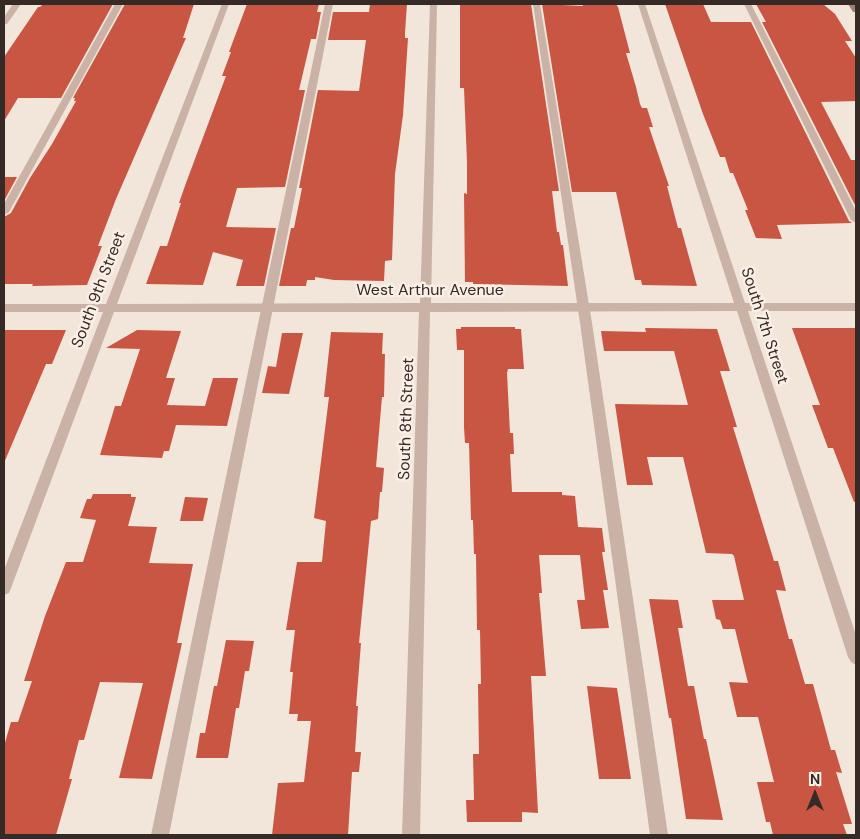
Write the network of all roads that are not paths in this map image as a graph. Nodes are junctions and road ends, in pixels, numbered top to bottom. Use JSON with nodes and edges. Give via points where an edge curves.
{"nodes":[{"id":1,"x":17,"y":4,"type":"edge"},
{"id":2,"x":119,"y":4,"type":"edge"},
{"id":3,"x":225,"y":4,"type":"edge"},
{"id":4,"x":330,"y":4,"type":"edge"},
{"id":5,"x":433,"y":4,"type":"edge"},
{"id":6,"x":536,"y":4,"type":"edge"},
{"id":7,"x":642,"y":4,"type":"edge"},
{"id":8,"x":747,"y":4,"type":"edge"},
{"id":9,"x":852,"y":4,"type":"edge"},
{"id":10,"x":856,"y":10,"type":"edge"},
{"id":11,"x":4,"y":22,"type":"edge"},
{"id":12,"x":4,"y":212,"type":"edge"},
{"id":13,"x":856,"y":220,"type":"edge"},
{"id":14,"x":268,"y":307,"type":"junction"},
{"id":15,"x":426,"y":307,"type":"junction"},
{"id":16,"x":584,"y":307,"type":"junction"},
{"id":17,"x":741,"y":307,"type":"junction"},
{"id":18,"x":856,"y":307,"type":"edge"},
{"id":19,"x":4,"y":308,"type":"edge"},
{"id":20,"x":110,"y":308,"type":"junction"},
{"id":21,"x":4,"y":588,"type":"edge"},
{"id":22,"x":856,"y":657,"type":"edge"},
{"id":23,"x":160,"y":835,"type":"edge"},
{"id":24,"x":411,"y":835,"type":"edge"},
{"id":25,"x":659,"y":835,"type":"edge"}],
"edges":[{"from":1,"to":11,"type":"street"},
{"from":2,"to":12,"type":"street"},
{"from":3,"to":20,"type":"street","name":"South 9th Street"},
{"from":4,"to":14,"type":"street"},
{"from":5,"to":15,"type":"street","name":"South 8th Street"},
{"from":6,"to":16,"type":"street"},
{"from":7,"to":17,"type":"street","name":"South 7th Street"},
{"from":8,"to":13,"type":"street"},
{"from":9,"to":10,"type":"street"},
{"from":14,"to":15,"type":"street","name":"West Arthur Avenue"},
{"from":14,"to":20,"type":"street","name":"West Arthur Avenue"},
{"from":14,"to":23,"type":"street"},
{"from":15,"to":16,"type":"street","name":"West Arthur Avenue"},
{"from":15,"to":24,"type":"street","name":"South 8th Street"},
{"from":16,"to":17,"type":"street","name":"West Arthur Avenue"},
{"from":16,"to":25,"type":"street"},
{"from":17,"to":18,"type":"street","name":"West Arthur Avenue"},
{"from":17,"to":22,"type":"street","name":"South 7th Street"},
{"from":19,"to":20,"type":"street","name":"West Arthur Avenue"},
{"from":20,"to":21,"type":"street","name":"South 9th Street"}]}
